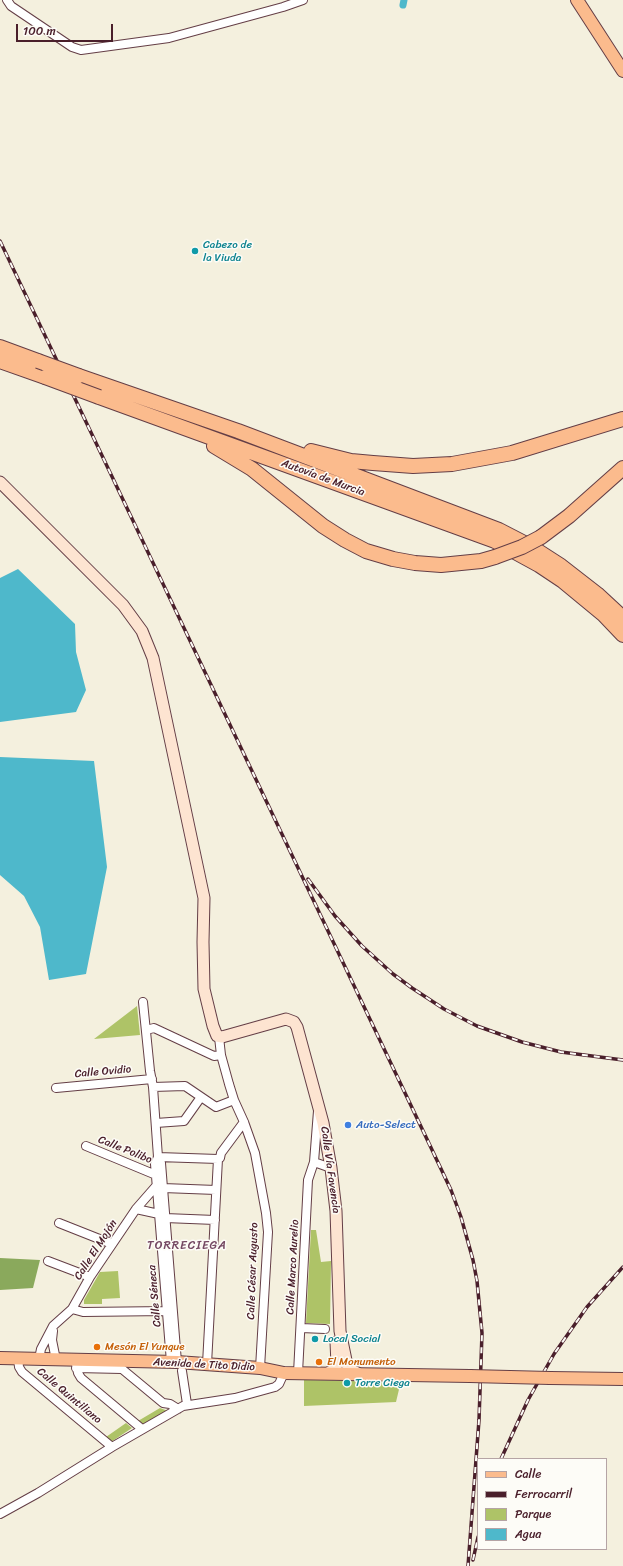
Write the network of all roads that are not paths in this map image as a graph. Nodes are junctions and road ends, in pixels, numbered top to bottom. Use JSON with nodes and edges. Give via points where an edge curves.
{"nodes":[{"id":1,"x":7,"y":0,"type":"edge"},
{"id":2,"x":303,"y":0,"type":"edge"},
{"id":3,"x":578,"y":0,"type":"edge"},
{"id":4,"x":585,"y":0,"type":"edge"},
{"id":5,"x":604,"y":40,"type":"junction"},
{"id":6,"x":623,"y":70,"type":"edge"},
{"id":7,"x":0,"y":347,"type":"edge"},
{"id":8,"x":0,"y":361,"type":"edge"},
{"id":9,"x":623,"y":415,"type":"edge"},
{"id":10,"x":623,"y":419,"type":"edge"},
{"id":11,"x":172,"y":423,"type":"junction"},
{"id":12,"x":238,"y":431,"type":"junction"},
{"id":13,"x":569,"y":436,"type":"junction"},
{"id":14,"x":623,"y":468,"type":"edge"},
{"id":15,"x":623,"y":473,"type":"edge"},
{"id":16,"x":0,"y":482,"type":"edge"},
{"id":17,"x":589,"y":499,"type":"junction"},
{"id":18,"x":623,"y":618,"type":"edge"},
{"id":19,"x":623,"y":635,"type":"edge"},
{"id":20,"x":143,"y":1002,"type":"dead end"},
{"id":21,"x":146,"y":1030,"type":"junction"},
{"id":22,"x":219,"y":1037,"type":"junction"},
{"id":23,"x":221,"y":1055,"type":"junction"},
{"id":24,"x":153,"y":1083,"type":"junction"},
{"id":25,"x":56,"y":1088,"type":"dead end"},
{"id":26,"x":201,"y":1097,"type":"junction"},
{"id":27,"x":234,"y":1100,"type":"junction"},
{"id":28,"x":318,"y":1103,"type":"junction"},
{"id":29,"x":156,"y":1122,"type":"junction"},
{"id":30,"x":244,"y":1122,"type":"junction"},
{"id":31,"x":86,"y":1146,"type":"dead end"},
{"id":32,"x":158,"y":1157,"type":"junction"},
{"id":33,"x":218,"y":1160,"type":"junction"},
{"id":34,"x":314,"y":1162,"type":"junction"},
{"id":35,"x":331,"y":1168,"type":"junction"},
{"id":36,"x":156,"y":1175,"type":"junction"},
{"id":37,"x":160,"y":1186,"type":"junction"},
{"id":38,"x":216,"y":1190,"type":"junction"},
{"id":39,"x":136,"y":1209,"type":"junction"},
{"id":40,"x":162,"y":1216,"type":"junction"},
{"id":41,"x":215,"y":1220,"type":"junction"},
{"id":42,"x":59,"y":1223,"type":"dead end"},
{"id":43,"x":112,"y":1244,"type":"junction"},
{"id":44,"x":48,"y":1261,"type":"dead end"},
{"id":45,"x":90,"y":1277,"type":"junction"},
{"id":46,"x":72,"y":1309,"type":"junction"},
{"id":47,"x":167,"y":1311,"type":"junction"},
{"id":48,"x":53,"y":1326,"type":"junction"},
{"id":49,"x":301,"y":1328,"type":"junction"},
{"id":50,"x":325,"y":1329,"type":"dead end"},
{"id":51,"x":0,"y":1358,"type":"edge"},
{"id":52,"x":18,"y":1359,"type":"junction"},
{"id":53,"x":39,"y":1359,"type":"junction"},
{"id":54,"x":56,"y":1360,"type":"junction"},
{"id":55,"x":76,"y":1364,"type":"junction"},
{"id":56,"x":207,"y":1364,"type":"junction"},
{"id":57,"x":177,"y":1365,"type":"junction"},
{"id":58,"x":260,"y":1368,"type":"junction"},
{"id":59,"x":342,"y":1368,"type":"junction"},
{"id":60,"x":284,"y":1373,"type":"junction"},
{"id":61,"x":298,"y":1373,"type":"junction"},
{"id":62,"x":623,"y":1379,"type":"edge"},
{"id":63,"x":187,"y":1404,"type":"junction"},
{"id":64,"x":178,"y":1408,"type":"junction"},
{"id":65,"x":142,"y":1430,"type":"junction"},
{"id":66,"x":112,"y":1447,"type":"junction"},
{"id":67,"x":0,"y":1514,"type":"edge"}],
"edges":[{"from":1,"to":2,"type":"street","via":[[11,6],[72,47],[81,50],[169,38]]},
{"from":3,"to":5,"type":"main road"},
{"from":4,"to":5,"type":"main road"},
{"from":5,"to":6,"type":"main road"},
{"from":7,"to":12,"type":"highway","name":"Autovía de Murcia","bridge":true},
{"from":8,"to":11,"type":"highway","name":"Autovía de Murcia","bridge":true},
{"from":9,"to":13,"type":"highway"},
{"from":10,"to":13,"type":"highway"},
{"from":11,"to":17,"type":"highway","bridge":true,"via":[[186,433],[238,459],[323,526],[346,540],[366,550],[415,563],[441,565],[496,557],[541,537]]},
{"from":11,"to":19,"type":"highway","name":"Autovía de Murcia","via":[[495,541],[563,581]]},
{"from":12,"to":13,"type":"highway","via":[[247,431],[284,444],[351,461],[413,466],[452,464],[494,457]]},
{"from":12,"to":18,"type":"highway","name":"Autovía de Murcia","via":[[504,532],[565,569]]},
{"from":14,"to":17,"type":"highway"},
{"from":15,"to":17,"type":"highway"},
{"from":16,"to":22,"type":"main road","via":[[123,605],[142,631],[153,658],[204,898],[204,989],[215,1033]]},
{"from":20,"to":21,"type":"street","name":"Calle Séneca"},
{"from":21,"to":23,"type":"street","via":[[154,1028],[214,1056]]},
{"from":21,"to":24,"type":"street","name":"Calle Séneca"},
{"from":22,"to":23,"type":"street","name":"Calle César Augusto"},
{"from":22,"to":28,"type":"main road","name":"Calle Vía Favencia","via":[[286,1019],[294,1022]]},
{"from":23,"to":27,"type":"street","name":"Calle César Augusto"},
{"from":24,"to":25,"type":"street","name":"Calle Ovidio"},
{"from":24,"to":26,"type":"street","name":"Calle Ovidio","via":[[185,1086]]},
{"from":24,"to":29,"type":"street","name":"Calle Séneca"},
{"from":26,"to":27,"type":"street","name":"Calle Ovidio","via":[[216,1107]]},
{"from":26,"to":29,"type":"street","via":[[184,1121]]},
{"from":27,"to":30,"type":"street","name":"Calle César Augusto"},
{"from":28,"to":34,"type":"street","name":"Calle Marco Aurelio"},
{"from":28,"to":35,"type":"main road","name":"Calle Vía Favencia"},
{"from":29,"to":32,"type":"street","name":"Calle Séneca"},
{"from":30,"to":33,"type":"street"},
{"from":30,"to":58,"type":"street","name":"Calle César Augusto","via":[[258,1168],[268,1232]]},
{"from":31,"to":36,"type":"street","name":"Calle Polibo"},
{"from":32,"to":33,"type":"street"},
{"from":32,"to":36,"type":"street","name":"Calle Séneca","via":[[155,1164]]},
{"from":32,"to":37,"type":"street","name":"Calle Séneca","via":[[161,1163]]},
{"from":33,"to":38,"type":"street"},
{"from":34,"to":35,"type":"street"},
{"from":34,"to":49,"type":"street","name":"Calle Marco Aurelio","via":[[308,1180]]},
{"from":35,"to":59,"type":"main road","name":"Calle Vía Favencia","via":[[336,1211],[340,1331],[336,1343]]},
{"from":36,"to":37,"type":"street","name":"Calle Séneca"},
{"from":37,"to":38,"type":"street"},
{"from":37,"to":39,"type":"street","name":"Calle El Mojón"},
{"from":37,"to":40,"type":"street","name":"Calle Séneca"},
{"from":38,"to":41,"type":"street"},
{"from":39,"to":40,"type":"street"},
{"from":39,"to":43,"type":"street","name":"Calle El Mojón"},
{"from":40,"to":41,"type":"street"},
{"from":40,"to":47,"type":"street","name":"Calle Séneca"},
{"from":40,"to":57,"type":"street","name":"Calle Séneca"},
{"from":41,"to":56,"type":"street"},
{"from":42,"to":43,"type":"street"},
{"from":43,"to":45,"type":"street","name":"Calle El Mojón"},
{"from":44,"to":45,"type":"street"},
{"from":45,"to":46,"type":"street","name":"Calle El Mojón"},
{"from":46,"to":47,"type":"street","via":[[83,1312]]},
{"from":46,"to":48,"type":"street","name":"Calle El Mojón"},
{"from":47,"to":57,"type":"street","name":"Calle Séneca"},
{"from":48,"to":53,"type":"street","name":"Calle El Mojón","via":[[41,1349]]},
{"from":48,"to":54,"type":"street","via":[[52,1340]]},
{"from":49,"to":50,"type":"street"},
{"from":49,"to":61,"type":"street","name":"Calle Marco Aurelio"},
{"from":51,"to":52,"type":"main road","name":"Avenida de Tito Didio"},
{"from":52,"to":53,"type":"main road","name":"Avenida de Tito Didio"},
{"from":52,"to":66,"type":"street","name":"Calle Quintiliano","via":[[22,1372]]},
{"from":53,"to":54,"type":"main road","name":"Avenida de Tito Didio"},
{"from":54,"to":55,"type":"main road","name":"Avenida de Tito Didio"},
{"from":55,"to":57,"type":"main road","name":"Avenida de Tito Didio"},
{"from":55,"to":64,"type":"street","via":[[122,1369],[163,1403]]},
{"from":55,"to":65,"type":"street","via":[[81,1378]]},
{"from":56,"to":57,"type":"main road","name":"Avenida de Tito Didio"},
{"from":56,"to":58,"type":"main road","name":"Avenida de Tito Didio"},
{"from":57,"to":63,"type":"street"},
{"from":58,"to":60,"type":"main road","name":"Avenida de Tito Didio"},
{"from":59,"to":61,"type":"main road","name":"Avenida de Tito Didio","via":[[328,1373]]},
{"from":59,"to":62,"type":"main road","name":"Avenida de Tito Didio","bridge":true,"via":[[359,1374],[407,1376]]},
{"from":60,"to":61,"type":"main road","name":"Avenida de Tito Didio"},
{"from":60,"to":63,"type":"street","via":[[281,1381],[275,1386],[235,1398]]},
{"from":63,"to":64,"type":"street"},
{"from":64,"to":65,"type":"street"},
{"from":65,"to":66,"type":"street"},
{"from":66,"to":67,"type":"street"}]}
